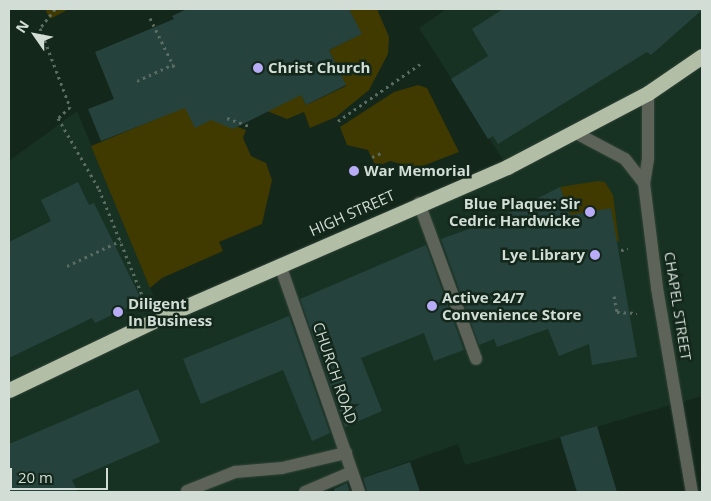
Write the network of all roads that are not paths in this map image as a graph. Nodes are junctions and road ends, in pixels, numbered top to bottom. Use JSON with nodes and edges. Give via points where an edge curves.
{"nodes":[{"id":1,"x":702,"y":56,"type":"edge"},
{"id":2,"x":648,"y":93,"type":"junction"},
{"id":3,"x":576,"y":133,"type":"junction"},
{"id":4,"x":644,"y":183,"type":"junction"},
{"id":5,"x":419,"y":203,"type":"junction"},
{"id":6,"x":280,"y":265,"type":"junction"},
{"id":7,"x":476,"y":359,"type":"dead end"},
{"id":8,"x":9,"y":390,"type":"edge"},
{"id":9,"x":346,"y":453,"type":"junction"},
{"id":10,"x":352,"y":472,"type":"junction"},
{"id":11,"x":187,"y":492,"type":"edge"},
{"id":12,"x":305,"y":492,"type":"edge"},
{"id":13,"x":359,"y":492,"type":"edge"},
{"id":14,"x":692,"y":492,"type":"edge"}],
"edges":[{"from":1,"to":2,"type":"highway","name":"HIGH STREET"},
{"from":2,"to":3,"type":"highway","name":"HIGH STREET"},
{"from":2,"to":4,"type":"street","name":"CHAPEL STREET","via":[[648,159]]},
{"from":3,"to":4,"type":"street","via":[[625,159]]},
{"from":3,"to":5,"type":"highway","name":"HIGH STREET","via":[[507,167]]},
{"from":4,"to":14,"type":"street","name":"CHAPEL STREET","via":[[657,288]]},
{"from":5,"to":6,"type":"highway","name":"HIGH STREET"},
{"from":5,"to":7,"type":"street"},
{"from":6,"to":8,"type":"highway","name":"HIGH STREET"},
{"from":6,"to":9,"type":"street","name":"CHURCH ROAD"},
{"from":9,"to":10,"type":"street","name":"CHURCH ROAD"},
{"from":9,"to":11,"type":"street","via":[[282,468],[235,472]]},
{"from":10,"to":12,"type":"street"},
{"from":10,"to":13,"type":"street","name":"CHURCH ROAD"}]}
